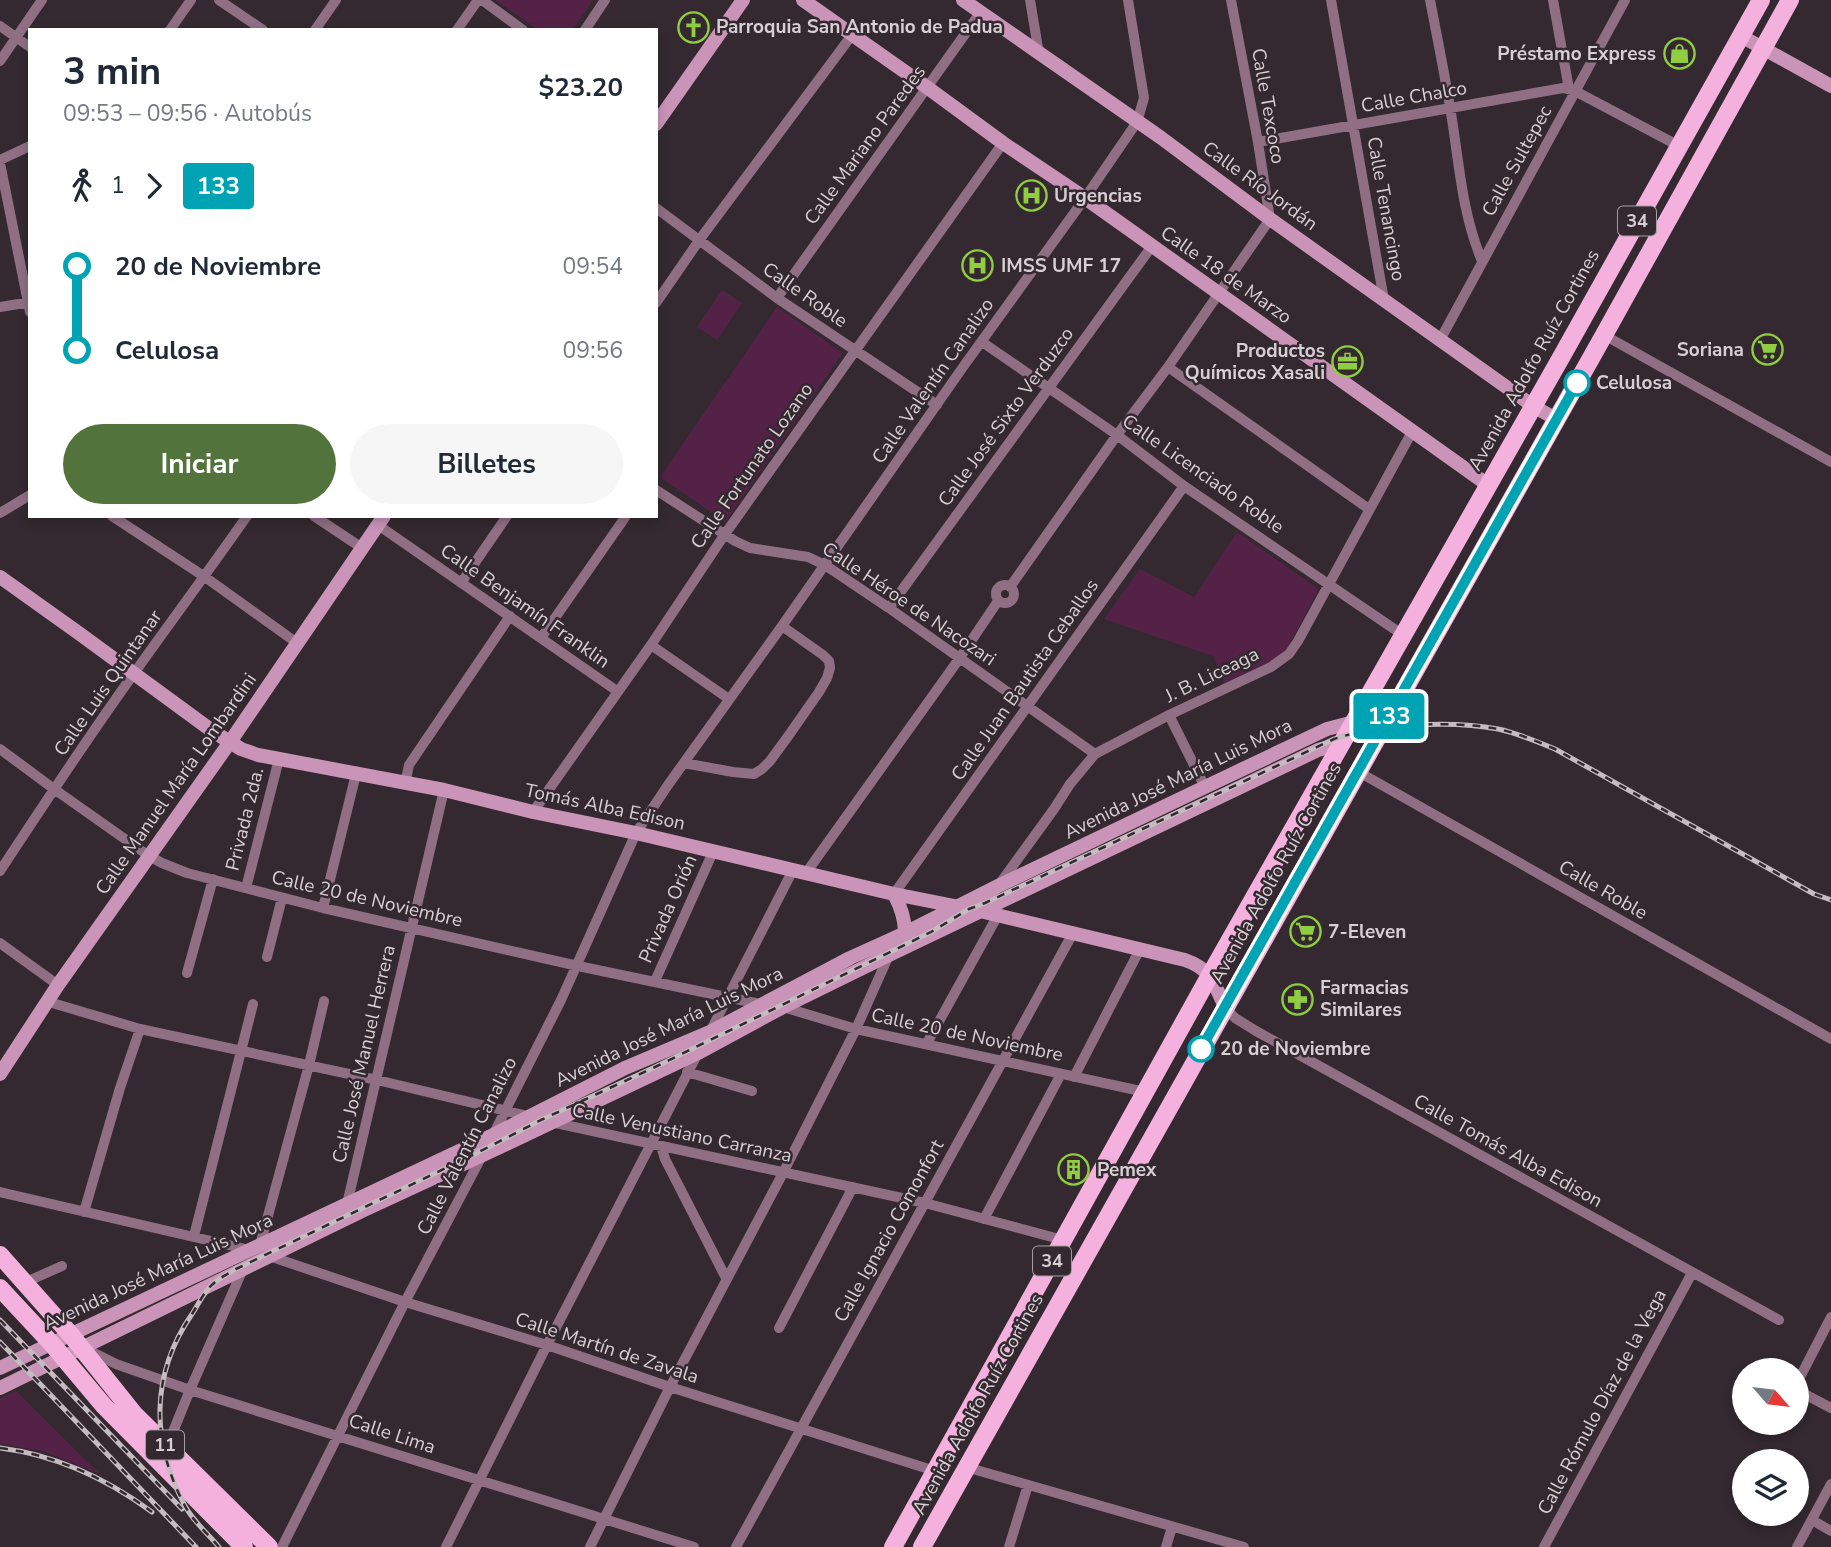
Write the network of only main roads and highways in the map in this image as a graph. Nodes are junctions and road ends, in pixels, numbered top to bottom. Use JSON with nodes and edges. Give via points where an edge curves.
{"nodes":[{"id":1,"x":1761,"y":0,"type":"edge"},
{"id":2,"x":1790,"y":0,"type":"edge"},
{"id":3,"x":0,"y":1255,"type":"edge"},
{"id":4,"x":0,"y":1288,"type":"edge"},
{"id":5,"x":244,"y":1547,"type":"edge"},
{"id":6,"x":269,"y":1547,"type":"edge"},
{"id":7,"x":893,"y":1547,"type":"edge"},
{"id":8,"x":922,"y":1547,"type":"edge"}],
"edges":[{"from":1,"to":7,"type":"main road","name":"Avenida Adolfo Ruíz Cortines","number":"34"},
{"from":2,"to":8,"type":"main road","name":"Avenida Adolfo Ruíz Cortines","number":"34"},
{"from":3,"to":6,"type":"main road","number":"11","via":[[135,1415]]},
{"from":4,"to":5,"type":"main road","number":"11","via":[[104,1406]]}]}
